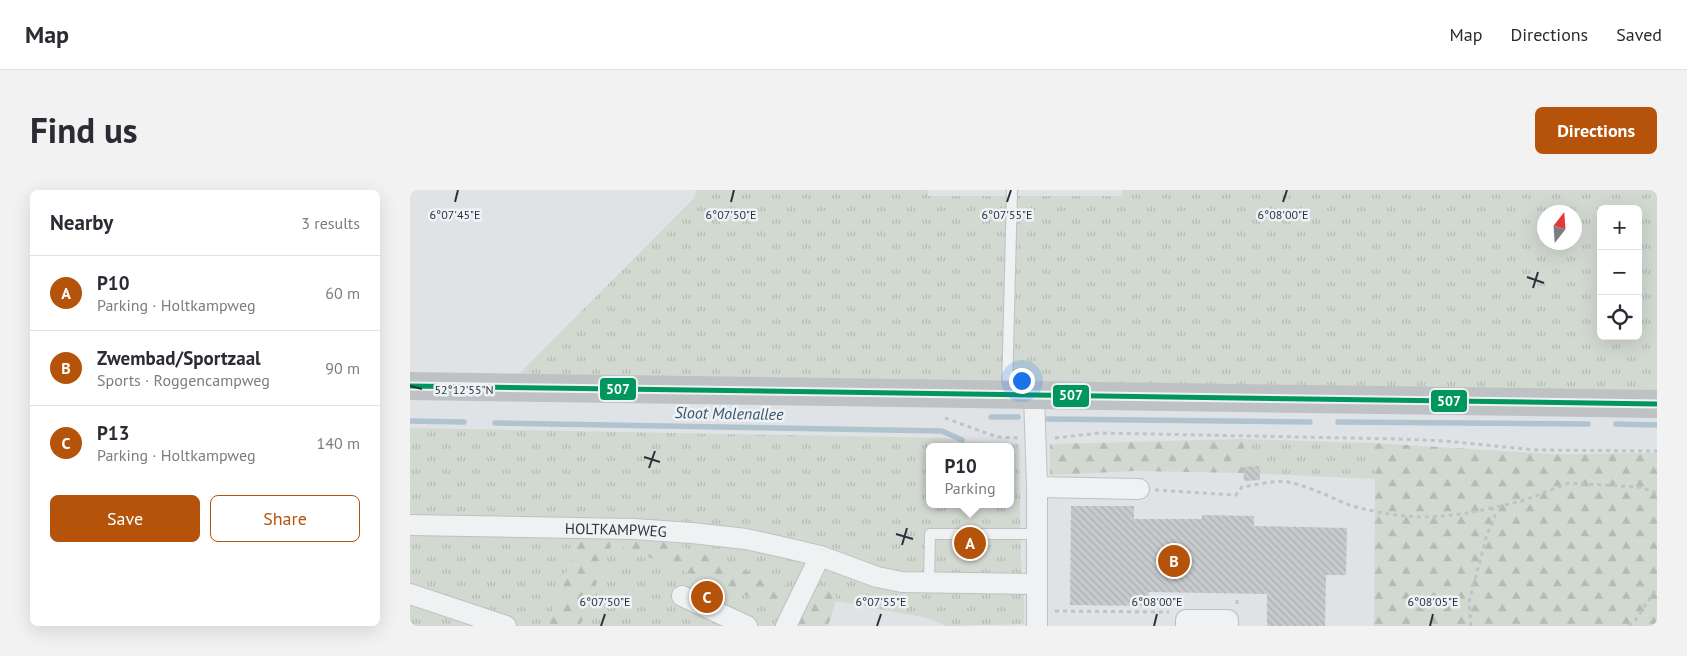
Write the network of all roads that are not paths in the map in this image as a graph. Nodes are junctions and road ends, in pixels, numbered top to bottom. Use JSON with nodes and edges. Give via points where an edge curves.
{"nodes":[{"id":1,"x":1012,"y":190,"type":"edge"},
{"id":2,"x":410,"y":386,"type":"edge"},
{"id":3,"x":1007,"y":394,"type":"junction"},
{"id":4,"x":1034,"y":395,"type":"junction"},
{"id":5,"x":1657,"y":404,"type":"edge"},
{"id":6,"x":1037,"y":487,"type":"junction"},
{"id":7,"x":1139,"y":489,"type":"road end"},
{"id":8,"x":410,"y":525,"type":"edge"},
{"id":9,"x":1036,"y":534,"type":"junction"},
{"id":10,"x":820,"y":556,"type":"junction"},
{"id":11,"x":929,"y":582,"type":"junction"},
{"id":12,"x":1036,"y":584,"type":"junction"},
{"id":13,"x":410,"y":594,"type":"edge"},
{"id":14,"x":682,"y":596,"type":"dead end"},
{"id":15,"x":1037,"y":618,"type":"edge"},
{"id":16,"x":1186,"y":623,"type":"edge"},
{"id":17,"x":506,"y":626,"type":"edge"},
{"id":18,"x":747,"y":626,"type":"edge"},
{"id":19,"x":786,"y":626,"type":"edge"},
{"id":20,"x":1228,"y":626,"type":"edge"}],
"edges":[{"from":1,"to":3,"type":"lane"},
{"from":2,"to":3,"type":"main road"},
{"from":3,"to":4,"type":"main road"},
{"from":4,"to":5,"type":"main road"},
{"from":4,"to":6,"type":"street"},
{"from":6,"to":7,"type":"street"},
{"from":6,"to":9,"type":"street"},
{"from":8,"to":10,"type":"street","name":"HOLTKAMPWEG","via":[[692,532],[746,539]]},
{"from":9,"to":11,"type":"lane","via":[[930,534]]},
{"from":9,"to":12,"type":"street"},
{"from":10,"to":11,"type":"street","name":"HOLTKAMPWEG","via":[[877,577],[902,582]]},
{"from":10,"to":19,"type":"street"},
{"from":11,"to":12,"type":"street","name":"HOLTKAMPWEG"},
{"from":12,"to":15,"type":"street"},
{"from":13,"to":17,"type":"street"},
{"from":14,"to":18,"type":"street"},
{"from":16,"to":20,"type":"street","via":[[1228,620]]}]}
